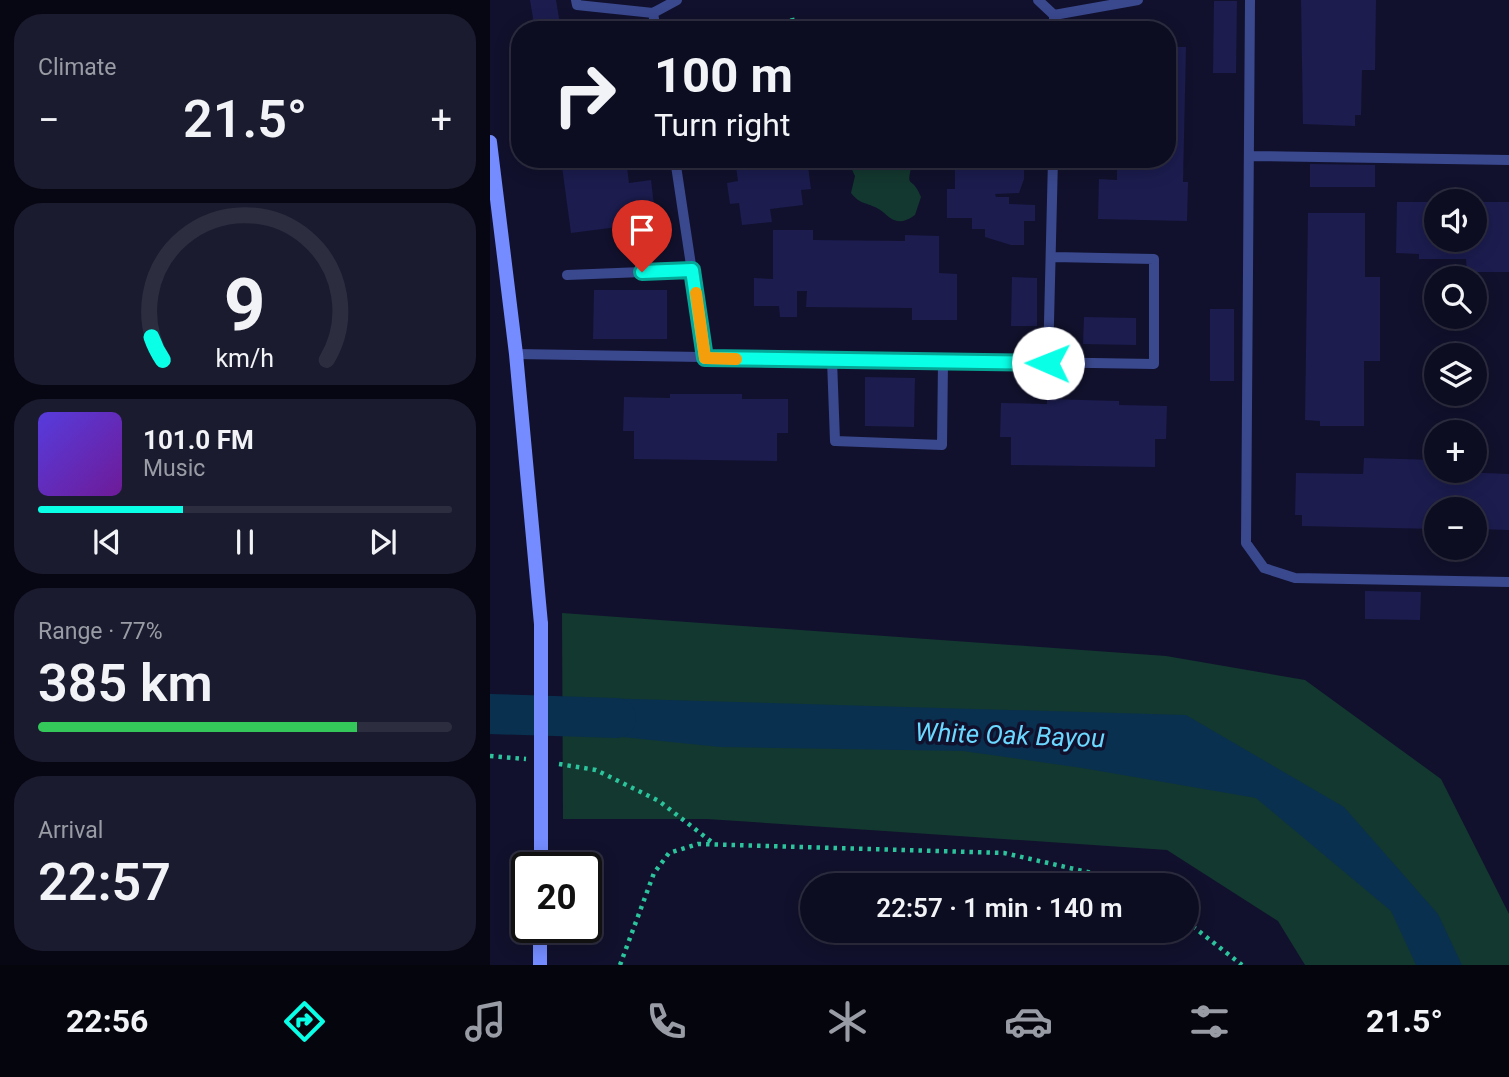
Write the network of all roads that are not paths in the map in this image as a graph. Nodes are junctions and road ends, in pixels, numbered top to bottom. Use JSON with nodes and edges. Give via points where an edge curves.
{"nodes":[{"id":1,"x":576,"y":0,"type":"edge"},
{"id":2,"x":677,"y":0,"type":"edge"},
{"id":3,"x":1038,"y":0,"type":"edge"},
{"id":4,"x":1138,"y":0,"type":"edge"},
{"id":5,"x":1250,"y":0,"type":"edge"},
{"id":6,"x":653,"y":13,"type":"junction"},
{"id":7,"x":1054,"y":15,"type":"junction"},
{"id":8,"x":654,"y":21,"type":"edge"},
{"id":9,"x":1054,"y":21,"type":"edge"},
{"id":10,"x":490,"y":142,"type":"edge"},
{"id":11,"x":1249,"y":156,"type":"junction"},
{"id":12,"x":1509,"y":160,"type":"edge"},
{"id":13,"x":676,"y":168,"type":"edge"},
{"id":14,"x":1053,"y":168,"type":"edge"},
{"id":15,"x":1053,"y":257,"type":"junction"},
{"id":16,"x":692,"y":270,"type":"junction"},
{"id":17,"x":567,"y":275,"type":"dead end"},
{"id":18,"x":516,"y":355,"type":"junction"},
{"id":19,"x":705,"y":358,"type":"junction"},
{"id":20,"x":832,"y":360,"type":"junction"},
{"id":21,"x":943,"y":362,"type":"junction"},
{"id":22,"x":1048,"y":363,"type":"junction"},
{"id":23,"x":1509,"y":582,"type":"edge"},
{"id":24,"x":541,"y":852,"type":"edge"},
{"id":25,"x":540,"y":943,"type":"edge"},
{"id":26,"x":540,"y":965,"type":"edge"}],
"edges":[{"from":1,"to":6,"type":"lane","via":[[577,5]]},
{"from":2,"to":6,"type":"lane"},
{"from":3,"to":7,"type":"lane"},
{"from":4,"to":7,"type":"lane"},
{"from":5,"to":11,"type":"lane"},
{"from":6,"to":8,"type":"lane"},
{"from":7,"to":9,"type":"lane"},
{"from":10,"to":18,"type":"main road"},
{"from":11,"to":12,"type":"lane"},
{"from":11,"to":23,"type":"lane","via":[[1246,543],[1264,568],[1295,578]]},
{"from":13,"to":16,"type":"lane"},
{"from":14,"to":15,"type":"lane"},
{"from":15,"to":22,"type":"lane"},
{"from":15,"to":22,"type":"lane","via":[[1154,259],[1154,364]]},
{"from":16,"to":17,"type":"lane"},
{"from":16,"to":19,"type":"lane"},
{"from":18,"to":19,"type":"lane"},
{"from":18,"to":24,"type":"main road","bridge":true,"via":[[541,624]]},
{"from":19,"to":20,"type":"lane"},
{"from":20,"to":21,"type":"lane"},
{"from":20,"to":21,"type":"lane","via":[[835,442],[942,445]]},
{"from":21,"to":22,"type":"lane"},
{"from":25,"to":26,"type":"main road"}]}
